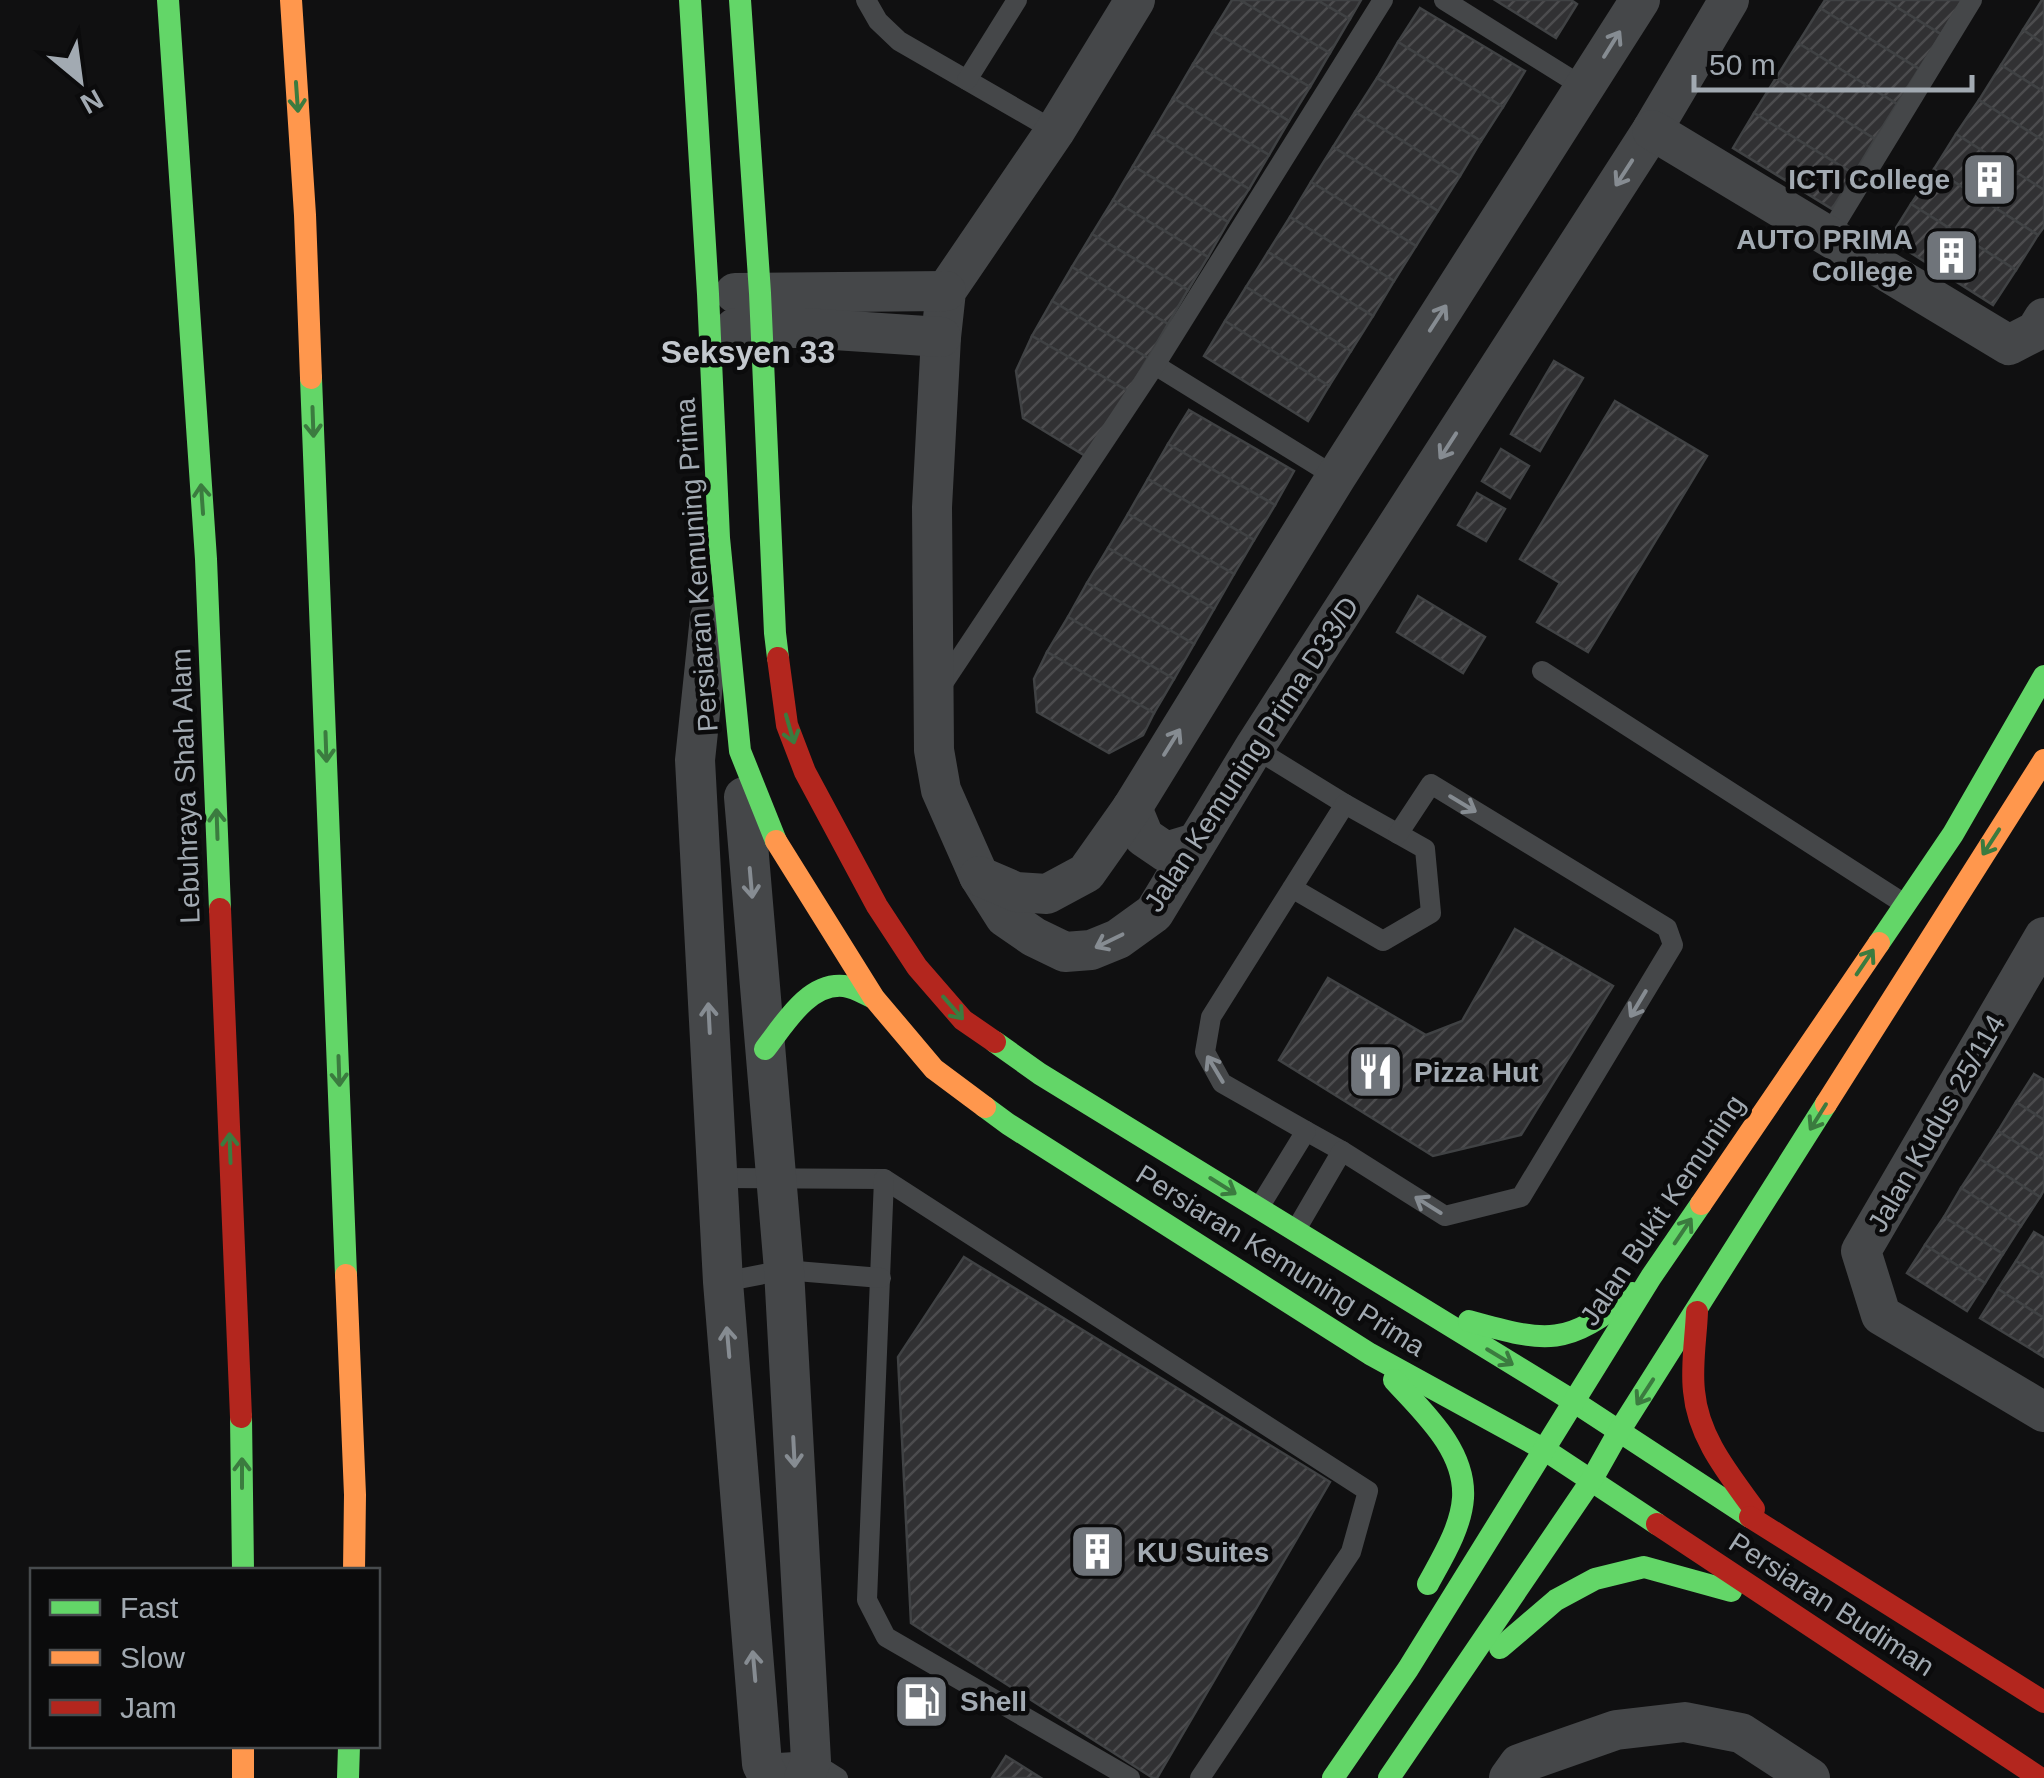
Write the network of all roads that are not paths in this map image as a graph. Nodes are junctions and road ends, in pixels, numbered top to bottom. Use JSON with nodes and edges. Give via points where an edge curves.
{"nodes":[{"id":1,"x":168,"y":0,"type":"edge"},
{"id":2,"x":291,"y":0,"type":"edge"},
{"id":3,"x":690,"y":0,"type":"edge"},
{"id":4,"x":740,"y":0,"type":"edge"},
{"id":5,"x":866,"y":0,"type":"edge"},
{"id":6,"x":1017,"y":0,"type":"edge"},
{"id":7,"x":1136,"y":0,"type":"edge"},
{"id":8,"x":1382,"y":0,"type":"edge"},
{"id":9,"x":1444,"y":0,"type":"edge"},
{"id":10,"x":1640,"y":0,"type":"edge"},
{"id":11,"x":1729,"y":0,"type":"edge"},
{"id":12,"x":1972,"y":0,"type":"edge"},
{"id":13,"x":967,"y":80,"type":"junction"},
{"id":14,"x":1585,"y":88,"type":"junction"},
{"id":15,"x":1652,"y":130,"type":"junction"},
{"id":16,"x":1055,"y":131,"type":"junction"},
{"id":17,"x":1828,"y":236,"type":"junction"},
{"id":18,"x":946,"y":292,"type":"junction"},
{"id":19,"x":761,"y":310,"type":"junction"},
{"id":20,"x":709,"y":311,"type":"junction"},
{"id":21,"x":2044,"y":318,"type":"edge"},
{"id":22,"x":941,"y":338,"type":"junction"},
{"id":23,"x":1155,"y":365,"type":"junction"},
{"id":24,"x":1336,"y":477,"type":"junction"},
{"id":25,"x":719,"y":538,"type":"junction"},
{"id":26,"x":775,"y":633,"type":"junction"},
{"id":27,"x":1542,"y":671,"type":"dead end"},
{"id":28,"x":2044,"y":676,"type":"edge"},
{"id":29,"x":934,"y":696,"type":"junction"},
{"id":30,"x":1254,"y":748,"type":"junction"},
{"id":31,"x":740,"y":751,"type":"junction"},
{"id":32,"x":2044,"y":760,"type":"edge"},
{"id":33,"x":1345,"y":804,"type":"junction"},
{"id":34,"x":1132,"y":808,"type":"junction"},
{"id":35,"x":1398,"y":834,"type":"junction"},
{"id":36,"x":1196,"y":843,"type":"junction"},
{"id":37,"x":979,"y":876,"type":"junction"},
{"id":38,"x":1292,"y":888,"type":"junction"},
{"id":39,"x":1904,"y":904,"type":"junction"},
{"id":40,"x":1937,"y":927,"type":"junction"},
{"id":41,"x":2044,"y":937,"type":"edge"},
{"id":42,"x":874,"y":998,"type":"junction"},
{"id":43,"x":765,"y":1049,"type":"junction"},
{"id":44,"x":1306,"y":1131,"type":"junction"},
{"id":45,"x":1342,"y":1152,"type":"junction"},
{"id":46,"x":718,"y":1178,"type":"junction"},
{"id":47,"x":884,"y":1179,"type":"junction"},
{"id":48,"x":777,"y":1180,"type":"junction"},
{"id":49,"x":1258,"y":1208,"type":"junction"},
{"id":50,"x":1296,"y":1231,"type":"junction"},
{"id":51,"x":784,"y":1270,"type":"junction"},
{"id":52,"x":881,"y":1278,"type":"junction"},
{"id":53,"x":1651,"y":1278,"type":"junction"},
{"id":54,"x":723,"y":1282,"type":"junction"},
{"id":55,"x":1396,"y":1293,"type":"junction"},
{"id":56,"x":1698,"y":1309,"type":"junction"},
{"id":57,"x":1370,"y":1354,"type":"junction"},
{"id":58,"x":1573,"y":1401,"type":"junction"},
{"id":59,"x":2044,"y":1412,"type":"edge"},
{"id":60,"x":1618,"y":1433,"type":"junction"},
{"id":61,"x":1544,"y":1450,"type":"junction"},
{"id":62,"x":1590,"y":1480,"type":"junction"},
{"id":63,"x":1768,"y":1528,"type":"junction"},
{"id":64,"x":242,"y":1568,"type":"edge"},
{"id":65,"x":354,"y":1568,"type":"edge"},
{"id":66,"x":1777,"y":1604,"type":"junction"},
{"id":67,"x":1408,"y":1669,"type":"junction"},
{"id":68,"x":2044,"y":1702,"type":"edge"},
{"id":69,"x":1418,"y":1734,"type":"junction"},
{"id":70,"x":243,"y":1748,"type":"edge"},
{"id":71,"x":349,"y":1748,"type":"edge"},
{"id":72,"x":765,"y":1771,"type":"edge"},
{"id":73,"x":818,"y":1772,"type":"edge"},
{"id":74,"x":243,"y":1778,"type":"edge"},
{"id":75,"x":348,"y":1778,"type":"edge"},
{"id":76,"x":1130,"y":1778,"type":"edge"},
{"id":77,"x":1200,"y":1778,"type":"edge"},
{"id":78,"x":1332,"y":1778,"type":"edge"},
{"id":79,"x":1389,"y":1778,"type":"edge"},
{"id":80,"x":1510,"y":1778,"type":"edge"},
{"id":81,"x":1810,"y":1778,"type":"edge"},
{"id":82,"x":2040,"y":1778,"type":"edge"}],
"edges":[{"from":64,"to":1,"type":"main road","name":"Lebuhraya Shah Alam","one_way":true,"via":[[206,559]]},
{"from":2,"to":65,"type":"main road","one_way":true,"via":[[306,215]]},
{"from":3,"to":20,"type":"main road","name":"Persiaran Kemuning Prima"},
{"from":4,"to":19,"type":"main road","name":"Persiaran Kemuning Prima"},
{"from":5,"to":13,"type":"lane","via":[[898,41]]},
{"from":6,"to":13,"type":"lane"},
{"from":7,"to":16,"type":"street"},
{"from":8,"to":23,"type":"lane"},
{"from":9,"to":14,"type":"lane"},
{"from":14,"to":10,"type":"street","one_way":true},
{"from":11,"to":15,"type":"street","name":"Jalan Kemuning Prima D33/D"},
{"from":12,"to":17,"type":"lane"},
{"from":13,"to":16,"type":"lane"},
{"from":24,"to":14,"type":"street","one_way":true},
{"from":15,"to":17,"type":"street"},
{"from":15,"to":30,"type":"street","name":"Jalan Kemuning Prima D33/D","one_way":true},
{"from":16,"to":18,"type":"street"},
{"from":17,"to":21,"type":"street","via":[[2009,346],[2036,331]]},
{"from":18,"to":19,"type":"street"},
{"from":18,"to":22,"type":"street","name":"Jalan Kemuning Prima D33/D"},
{"from":19,"to":20,"type":"street"},
{"from":19,"to":22,"type":"street","via":[[804,328]]},
{"from":19,"to":26,"type":"main road","name":"Persiaran Kemuning Prima"},
{"from":20,"to":25,"type":"main road","name":"Persiaran Kemuning Prima"},
{"from":22,"to":29,"type":"street","name":"Jalan Kemuning Prima D33/D","via":[[932,508]]},
{"from":23,"to":24,"type":"lane"},
{"from":23,"to":29,"type":"lane"},
{"from":34,"to":24,"type":"street","one_way":true},
{"from":25,"to":31,"type":"main road","name":"Persiaran Kemuning Prima"},
{"from":46,"to":25,"type":"street","one_way":true,"via":[[695,760]]},
{"from":26,"to":31,"type":"street"},
{"from":26,"to":49,"type":"main road","name":"Persiaran Kemuning Prima","one_way":true,"via":[[787,725],[805,772],[917,967],[963,1020]]},
{"from":27,"to":39,"type":"lane"},
{"from":28,"to":39,"type":"main road","name":"Jalan Bukit Kemuning","via":[[1953,834]]},
{"from":29,"to":37,"type":"street","name":"Jalan Kemuning Prima D33/D","via":[[941,790]]},
{"from":30,"to":33,"type":"lane"},
{"from":30,"to":36,"type":"street","name":"Jalan Kemuning Prima D33/D"},
{"from":31,"to":42,"type":"main road","name":"Persiaran Kemuning Prima","via":[[771,832]]},
{"from":31,"to":43,"type":"street","one_way":true},
{"from":32,"to":40,"type":"main road","one_way":true},
{"from":33,"to":35,"type":"lane"},
{"from":33,"to":38,"type":"lane"},
{"from":34,"to":36,"type":"street","via":[[1144,837],[1166,852]]},
{"from":34,"to":37,"type":"street","via":[[1086,873],[1048,894],[1016,892]]},
{"from":35,"to":38,"type":"lane","via":[[1425,849],[1431,913],[1383,942]]},
{"from":35,"to":45,"type":"lane","one_way":true,"via":[[1431,784],[1667,928],[1674,945],[1521,1198],[1445,1216]]},
{"from":36,"to":37,"type":"street","name":"Jalan Kemuning Prima D33/D","one_way":true,"via":[[1154,913],[1091,950],[1065,952],[1034,937],[1005,917]]},
{"from":44,"to":38,"type":"lane","one_way":true,"via":[[1222,1082],[1206,1052],[1212,1018]]},
{"from":39,"to":40,"type":"lane"},
{"from":53,"to":39,"type":"main road","name":"Jalan Bukit Kemuning","one_way":true},
{"from":40,"to":56,"type":"main road","one_way":true},
{"from":41,"to":59,"type":"street","name":"Jalan Kudus 25/114","via":[[1861,1251],[1880,1315]]},
{"from":42,"to":43,"type":"main road","via":[[843,986],[821,990]]},
{"from":42,"to":57,"type":"main road","name":"Persiaran Kemuning Prima","via":[[934,1069],[1008,1124]]},
{"from":43,"to":48,"type":"street"},
{"from":44,"to":45,"type":"lane"},
{"from":44,"to":49,"type":"lane"},
{"from":45,"to":50,"type":"lane"},
{"from":46,"to":48,"type":"lane"},
{"from":46,"to":54,"type":"street"},
{"from":47,"to":48,"type":"lane"},
{"from":47,"to":52,"type":"lane"},
{"from":47,"to":77,"type":"lane","via":[[1368,1491],[1350,1552]]},
{"from":48,"to":51,"type":"street"},
{"from":49,"to":50,"type":"main road","name":"Persiaran Kemuning Prima"},
{"from":50,"to":55,"type":"main road","name":"Persiaran Kemuning Prima"},
{"from":51,"to":52,"type":"lane"},
{"from":51,"to":54,"type":"lane"},
{"from":51,"to":73,"type":"street","one_way":true},
{"from":52,"to":76,"type":"lane","via":[[866,1600],[886,1638]]},
{"from":53,"to":55,"type":"main road","via":[[1592,1325],[1529,1338]]},
{"from":53,"to":58,"type":"main road","name":"Jalan Bukit Kemuning"},
{"from":72,"to":54,"type":"street","one_way":true},
{"from":55,"to":58,"type":"main road","name":"Persiaran Kemuning Prima","one_way":true},
{"from":56,"to":60,"type":"main road","one_way":true},
{"from":56,"to":63,"type":"main road","via":[[1696,1411],[1721,1462]]},
{"from":57,"to":61,"type":"main road","name":"Persiaran Kemuning Prima"},
{"from":57,"to":67,"type":"main road","via":[[1438,1429],[1459,1468],[1463,1497],[1416,1613]]},
{"from":58,"to":60,"type":"main road","name":"Persiaran Kemuning Prima"},
{"from":58,"to":61,"type":"main road","name":"Jalan Bukit Kemuning"},
{"from":60,"to":62,"type":"main road"},
{"from":60,"to":63,"type":"main road","name":"Persiaran Budiman"},
{"from":61,"to":62,"type":"main road","name":"Persiaran Kemuning Prima"},
{"from":61,"to":67,"type":"main road","name":"Jalan Bukit Kemuning"},
{"from":62,"to":66,"type":"main road","name":"Persiaran Budiman"},
{"from":62,"to":69,"type":"main road"},
{"from":63,"to":68,"type":"main road","name":"Persiaran Budiman"},
{"from":66,"to":69,"type":"main road","via":[[1644,1568],[1595,1579],[1510,1637]]},
{"from":66,"to":82,"type":"main road","name":"Persiaran Budiman"},
{"from":67,"to":78,"type":"main road","name":"Jalan Bukit Kemuning"},
{"from":69,"to":79,"type":"main road"},
{"from":70,"to":74,"type":"main road"},
{"from":71,"to":75,"type":"main road"},
{"from":72,"to":73,"type":"lane"},
{"from":80,"to":81,"type":"street","via":[[1519,1764],[1616,1730],[1685,1722],[1741,1733]]}]}
